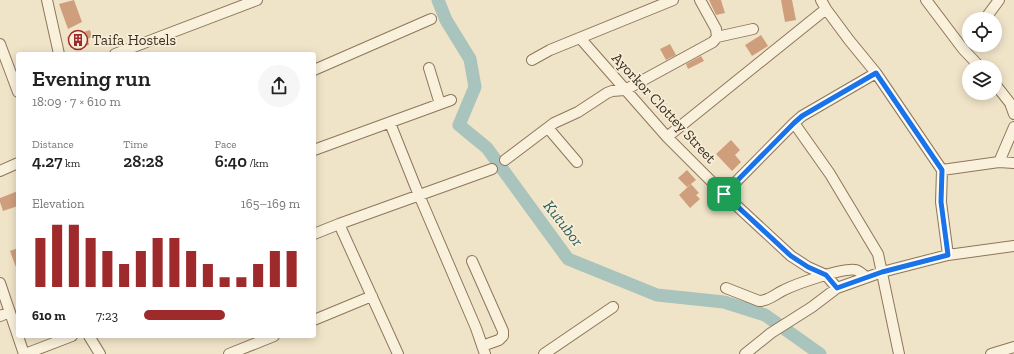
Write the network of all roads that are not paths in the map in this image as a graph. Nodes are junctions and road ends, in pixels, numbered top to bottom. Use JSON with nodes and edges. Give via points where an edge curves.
{"nodes":[{"id":1,"x":47,"y":0,"type":"edge"},
{"id":2,"x":257,"y":0,"type":"edge"},
{"id":3,"x":672,"y":0,"type":"edge"},
{"id":4,"x":700,"y":0,"type":"edge"},
{"id":5,"x":926,"y":0,"type":"edge"},
{"id":6,"x":999,"y":0,"type":"edge"},
{"id":7,"x":823,"y":4,"type":"edge"},
{"id":8,"x":990,"y":12,"type":"edge"},
{"id":9,"x":431,"y":19,"type":"dead end"},
{"id":10,"x":752,"y":29,"type":"dead end"},
{"id":11,"x":717,"y":37,"type":"junction"},
{"id":12,"x":580,"y":38,"type":"junction"},
{"id":13,"x":962,"y":40,"type":"edge"},
{"id":14,"x":1,"y":47,"type":"edge"},
{"id":15,"x":59,"y":52,"type":"edge"},
{"id":16,"x":120,"y":52,"type":"edge"},
{"id":17,"x":532,"y":60,"type":"dead end"},
{"id":18,"x":429,"y":68,"type":"dead end"},
{"id":19,"x":316,"y":69,"type":"edge"},
{"id":20,"x":876,"y":73,"type":"junction"},
{"id":21,"x":16,"y":87,"type":"edge"},
{"id":22,"x":625,"y":90,"type":"junction"},
{"id":23,"x":1002,"y":93,"type":"edge"},
{"id":24,"x":451,"y":100,"type":"dead end"},
{"id":25,"x":440,"y":104,"type":"junction"},
{"id":26,"x":1014,"y":114,"type":"edge"},
{"id":27,"x":390,"y":123,"type":"junction"},
{"id":28,"x":794,"y":123,"type":"junction"},
{"id":29,"x":1014,"y":127,"type":"edge"},
{"id":30,"x":548,"y":128,"type":"junction"},
{"id":31,"x":667,"y":137,"type":"junction"},
{"id":32,"x":316,"y":149,"type":"edge"},
{"id":33,"x":505,"y":160,"type":"dead end"},
{"id":34,"x":577,"y":162,"type":"dead end"},
{"id":35,"x":999,"y":162,"type":"junction"},
{"id":36,"x":1014,"y":163,"type":"edge"},
{"id":37,"x":16,"y":164,"type":"edge"},
{"id":38,"x":492,"y":169,"type":"dead end"},
{"id":39,"x":942,"y":170,"type":"junction"},
{"id":40,"x":0,"y":171,"type":"edge"},
{"id":41,"x":724,"y":194,"type":"junction"},
{"id":42,"x":420,"y":195,"type":"junction"},
{"id":43,"x":339,"y":224,"type":"junction"},
{"id":44,"x":316,"y":233,"type":"edge"},
{"id":45,"x":1014,"y":246,"type":"edge"},
{"id":46,"x":948,"y":255,"type":"junction"},
{"id":47,"x":472,"y":261,"type":"dead end"},
{"id":48,"x":882,"y":272,"type":"junction"},
{"id":49,"x":826,"y":275,"type":"junction"},
{"id":50,"x":866,"y":277,"type":"junction"},
{"id":51,"x":0,"y":283,"type":"edge"},
{"id":52,"x":726,"y":288,"type":"dead end"},
{"id":53,"x":837,"y":288,"type":"junction"},
{"id":54,"x":372,"y":296,"type":"junction"},
{"id":55,"x":613,"y":307,"type":"dead end"},
{"id":56,"x":10,"y":312,"type":"junction"},
{"id":57,"x":0,"y":316,"type":"edge"},
{"id":58,"x":316,"y":319,"type":"edge"},
{"id":59,"x":16,"y":329,"type":"edge"},
{"id":60,"x":19,"y":338,"type":"edge"},
{"id":61,"x":67,"y":338,"type":"edge"},
{"id":62,"x":90,"y":338,"type":"edge"},
{"id":63,"x":269,"y":338,"type":"edge"},
{"id":64,"x":1013,"y":349,"type":"edge"},
{"id":65,"x":483,"y":350,"type":"edge"},
{"id":66,"x":25,"y":354,"type":"edge"},
{"id":67,"x":100,"y":354,"type":"edge"},
{"id":68,"x":229,"y":354,"type":"edge"},
{"id":69,"x":398,"y":354,"type":"edge"},
{"id":70,"x":544,"y":354,"type":"edge"},
{"id":71,"x":745,"y":354,"type":"edge"},
{"id":72,"x":899,"y":354,"type":"edge"},
{"id":73,"x":992,"y":354,"type":"edge"}],
"edges":[{"from":1,"to":15,"type":"street"},
{"from":2,"to":16,"type":"street"},
{"from":3,"to":12,"type":"street"},
{"from":4,"to":11,"type":"street","via":[[716,30]]},
{"from":5,"to":13,"type":"street"},
{"from":6,"to":8,"type":"street"},
{"from":7,"to":20,"type":"street"},
{"from":7,"to":31,"type":"street"},
{"from":9,"to":19,"type":"street"},
{"from":10,"to":11,"type":"street"},
{"from":11,"to":22,"type":"street","via":[[713,42]]},
{"from":12,"to":17,"type":"street"},
{"from":12,"to":22,"type":"street","name":"Ayorkor Clottey Street"},
{"from":14,"to":21,"type":"street"},
{"from":18,"to":25,"type":"street"},
{"from":20,"to":28,"type":"street","via":[[813,109]]},
{"from":20,"to":39,"type":"street"},
{"from":22,"to":30,"type":"street","via":[[607,93]]},
{"from":22,"to":31,"type":"street","name":"Ayorkor Clottey Street"},
{"from":23,"to":26,"type":"street"},
{"from":24,"to":25,"type":"street"},
{"from":25,"to":27,"type":"street"},
{"from":27,"to":32,"type":"street"},
{"from":27,"to":42,"type":"street"},
{"from":28,"to":41,"type":"street"},
{"from":28,"to":48,"type":"street","via":[[830,174],[878,254]]},
{"from":29,"to":35,"type":"street"},
{"from":30,"to":33,"type":"street"},
{"from":30,"to":34,"type":"street"},
{"from":31,"to":41,"type":"street","name":"Ayorkor Clottey Street"},
{"from":35,"to":36,"type":"street"},
{"from":35,"to":39,"type":"street"},
{"from":37,"to":40,"type":"street"},
{"from":38,"to":42,"type":"street"},
{"from":39,"to":46,"type":"street","via":[[941,202]]},
{"from":41,"to":49,"type":"street","name":"Ayorkor Clottey Street","via":[[791,256]]},
{"from":42,"to":43,"type":"street"},
{"from":42,"to":65,"type":"street"},
{"from":43,"to":44,"type":"street"},
{"from":43,"to":54,"type":"street"},
{"from":45,"to":46,"type":"street"},
{"from":46,"to":48,"type":"street"},
{"from":47,"to":65,"type":"street","via":[[503,331],[503,336],[499,340]]},
{"from":48,"to":50,"type":"street"},
{"from":48,"to":72,"type":"street"},
{"from":49,"to":50,"type":"street","via":[[857,270]]},
{"from":49,"to":52,"type":"street","via":[[784,290],[764,301]]},
{"from":49,"to":53,"type":"street","name":"Ayorkor Clottey Street"},
{"from":50,"to":53,"type":"street"},
{"from":51,"to":56,"type":"street"},
{"from":53,"to":71,"type":"street"},
{"from":54,"to":58,"type":"street"},
{"from":54,"to":69,"type":"street"},
{"from":55,"to":70,"type":"street"},
{"from":56,"to":57,"type":"street"},
{"from":56,"to":59,"type":"street"},
{"from":60,"to":66,"type":"street"},
{"from":61,"to":66,"type":"street"},
{"from":62,"to":67,"type":"street"},
{"from":63,"to":68,"type":"street"},
{"from":64,"to":73,"type":"street"}]}
